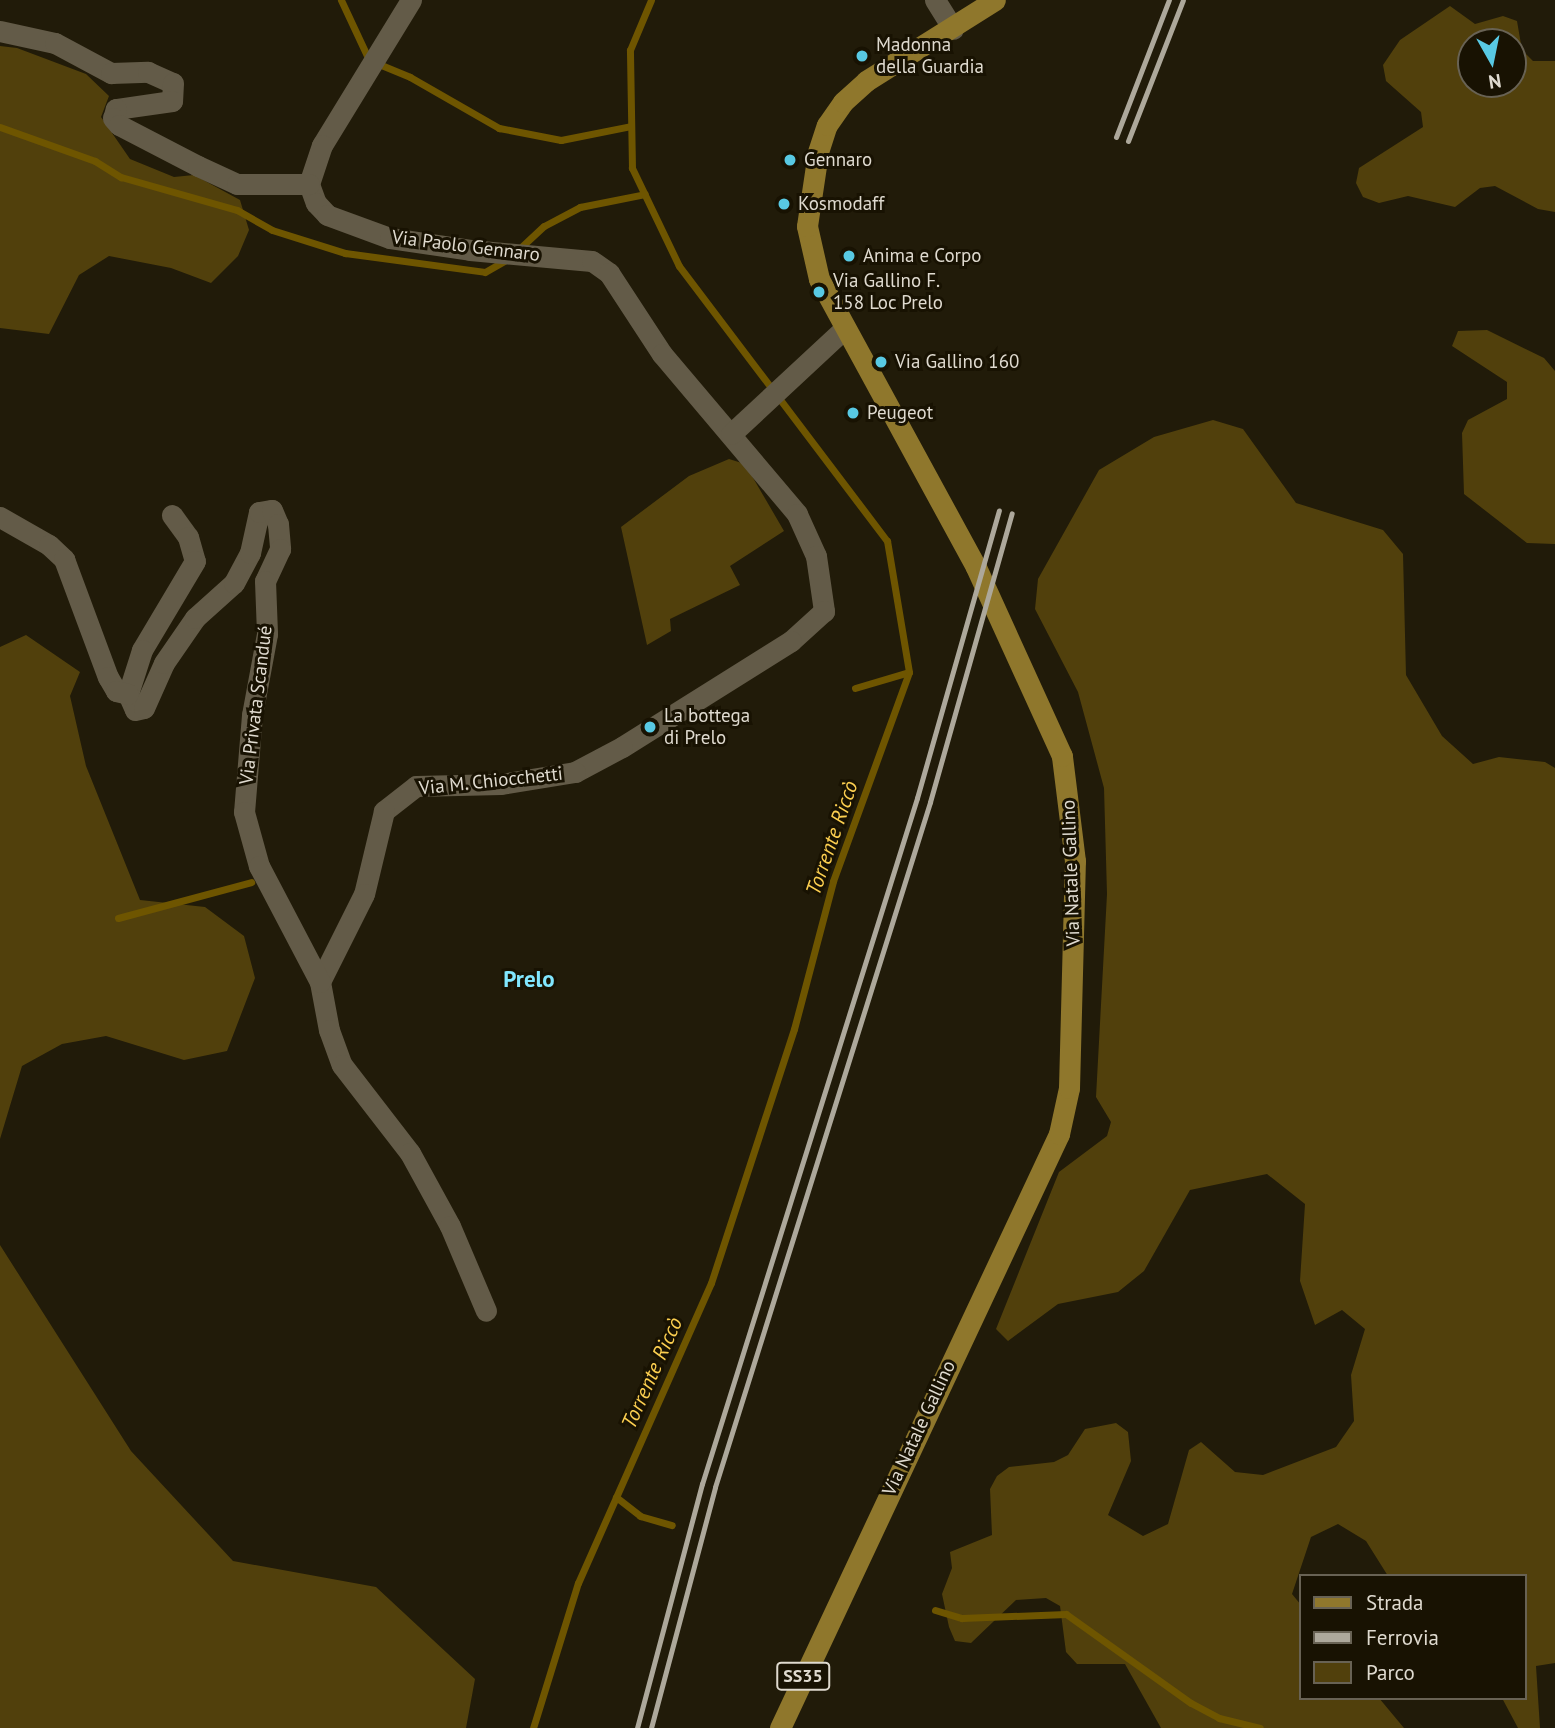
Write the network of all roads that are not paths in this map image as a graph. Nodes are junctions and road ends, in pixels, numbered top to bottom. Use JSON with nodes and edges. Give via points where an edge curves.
{"nodes":[{"id":1,"x":411,"y":0,"type":"edge"},
{"id":2,"x":935,"y":0,"type":"edge"},
{"id":3,"x":995,"y":0,"type":"edge"},
{"id":4,"x":953,"y":29,"type":"junction"},
{"id":5,"x":0,"y":31,"type":"edge"},
{"id":6,"x":309,"y":184,"type":"junction"},
{"id":7,"x":844,"y":329,"type":"junction"},
{"id":8,"x":735,"y":429,"type":"junction"},
{"id":9,"x":172,"y":515,"type":"dead end"},
{"id":10,"x":0,"y":517,"type":"edge"},
{"id":11,"x":128,"y":694,"type":"junction"},
{"id":12,"x":320,"y":982,"type":"junction"},
{"id":13,"x":486,"y":1311,"type":"dead end"},
{"id":14,"x":780,"y":1728,"type":"edge"}],
"edges":[{"from":1,"to":6,"type":"street","via":[[322,145]]},
{"from":2,"to":4,"type":"street"},
{"from":3,"to":4,"type":"main road","name":"Via Natale Gallino"},
{"from":4,"to":7,"type":"main road","name":"Via Natale Gallino","via":[[866,81],[827,125],[812,180],[807,226],[819,279]]},
{"from":5,"to":6,"type":"street","via":[[55,43],[111,73],[148,72],[173,83],[172,101],[116,109],[113,118],[208,170],[237,184]]},
{"from":6,"to":8,"type":"street","name":"Via Paolo Gennaro","via":[[327,215],[390,237],[592,261],[609,273],[662,354]]},
{"from":7,"to":8,"type":"street"},
{"from":7,"to":14,"type":"main road","name":"Via Natale Gallino","number":"SS35","via":[[976,567],[1049,720],[1069,791],[1074,914],[1071,1057],[1059,1134]]},
{"from":8,"to":12,"type":"street","name":"Via M. Chiocchetti","via":[[797,514],[816,556],[824,611],[781,648],[575,772],[501,784],[416,786],[384,811],[364,894]]},
{"from":9,"to":11,"type":"street","via":[[188,537],[195,561],[142,650]]},
{"from":10,"to":11,"type":"street","via":[[64,559],[107,677],[116,691]]},
{"from":11,"to":12,"type":"street","name":"Via Privata Scandué","via":[[135,710],[144,708],[164,663],[195,618],[234,583],[250,553],[259,512],[272,510],[280,549],[265,581],[267,634],[252,715],[244,812],[259,866]]},
{"from":12,"to":13,"type":"street","via":[[342,1065],[410,1153],[450,1226]]}]}
